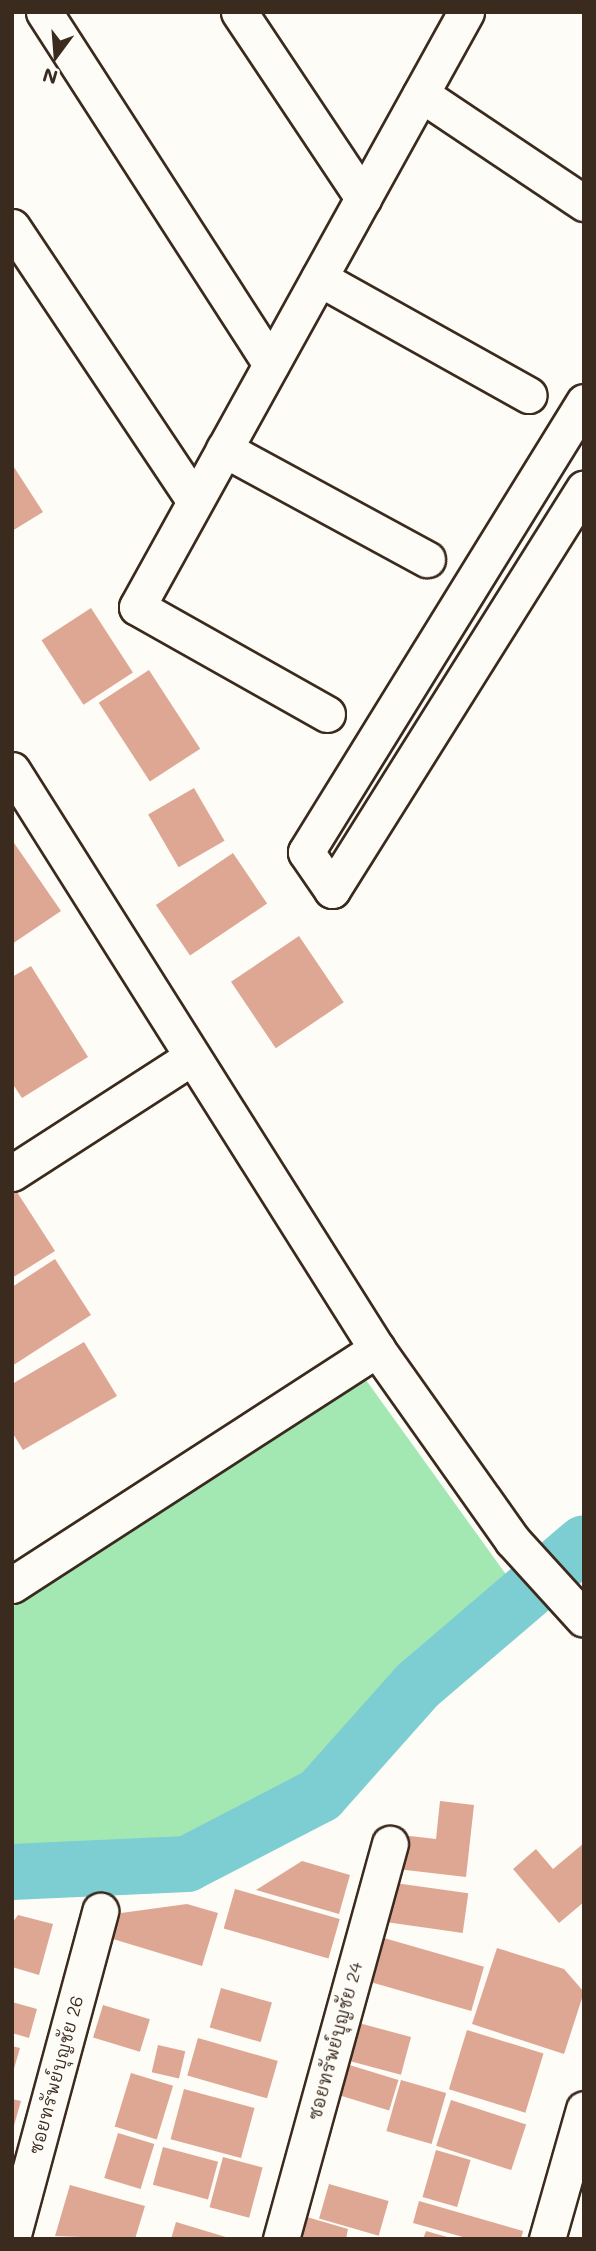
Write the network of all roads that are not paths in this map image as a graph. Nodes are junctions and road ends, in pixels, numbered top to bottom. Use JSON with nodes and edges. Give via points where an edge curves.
{"nodes":[{"id":1,"x":44,"y":12,"type":"edge"},
{"id":2,"x":239,"y":12,"type":"edge"},
{"id":3,"x":466,"y":12,"type":"edge"},
{"id":4,"x":421,"y":94,"type":"junction"},
{"id":5,"x":363,"y":198,"type":"junction"},
{"id":6,"x":584,"y":203,"type":"edge"},
{"id":7,"x":12,"y":227,"type":"edge"},
{"id":8,"x":319,"y":278,"type":"junction"},
{"id":9,"x":271,"y":364,"type":"junction"},
{"id":10,"x":528,"y":394,"type":"dead end"},
{"id":11,"x":584,"y":402,"type":"edge"},
{"id":12,"x":224,"y":449,"type":"junction"},
{"id":13,"x":584,"y":488,"type":"edge"},
{"id":14,"x":195,"y":501,"type":"junction"},
{"id":15,"x":427,"y":559,"type":"dead end"},
{"id":16,"x":327,"y":714,"type":"dead end"},
{"id":17,"x":12,"y":770,"type":"edge"},
{"id":18,"x":192,"y":1057,"type":"junction"},
{"id":19,"x":12,"y":1173,"type":"edge"},
{"id":20,"x":377,"y":1349,"type":"junction"},
{"id":21,"x":12,"y":1585,"type":"edge"},
{"id":22,"x":584,"y":1619,"type":"edge"},
{"id":23,"x":390,"y":1844,"type":"dead end"},
{"id":24,"x":100,"y":1911,"type":"dead end"},
{"id":25,"x":584,"y":2109,"type":"edge"},
{"id":26,"x":12,"y":2238,"type":"edge"},
{"id":27,"x":281,"y":2239,"type":"edge"},
{"id":28,"x":547,"y":2239,"type":"edge"}],
"edges":[{"from":1,"to":9,"type":"street"},
{"from":2,"to":5,"type":"street"},
{"from":3,"to":4,"type":"street"},
{"from":4,"to":5,"type":"street"},
{"from":4,"to":6,"type":"street"},
{"from":5,"to":8,"type":"street"},
{"from":7,"to":14,"type":"street"},
{"from":8,"to":9,"type":"street"},
{"from":8,"to":10,"type":"street"},
{"from":9,"to":12,"type":"street"},
{"from":11,"to":13,"type":"street","via":[[306,852],[332,890]]},
{"from":12,"to":14,"type":"street"},
{"from":12,"to":15,"type":"street"},
{"from":14,"to":16,"type":"street","via":[[137,607]]},
{"from":17,"to":18,"type":"street"},
{"from":18,"to":19,"type":"street"},
{"from":18,"to":20,"type":"street"},
{"from":20,"to":21,"type":"street"},
{"from":20,"to":22,"type":"street","via":[[513,1541]]},
{"from":23,"to":27,"type":"street","name":"ซอยทรัพย์บุญชัย 24"},
{"from":24,"to":26,"type":"street","name":"ซอยทรัพย์บุญชัย 26"},
{"from":25,"to":28,"type":"street"}]}
